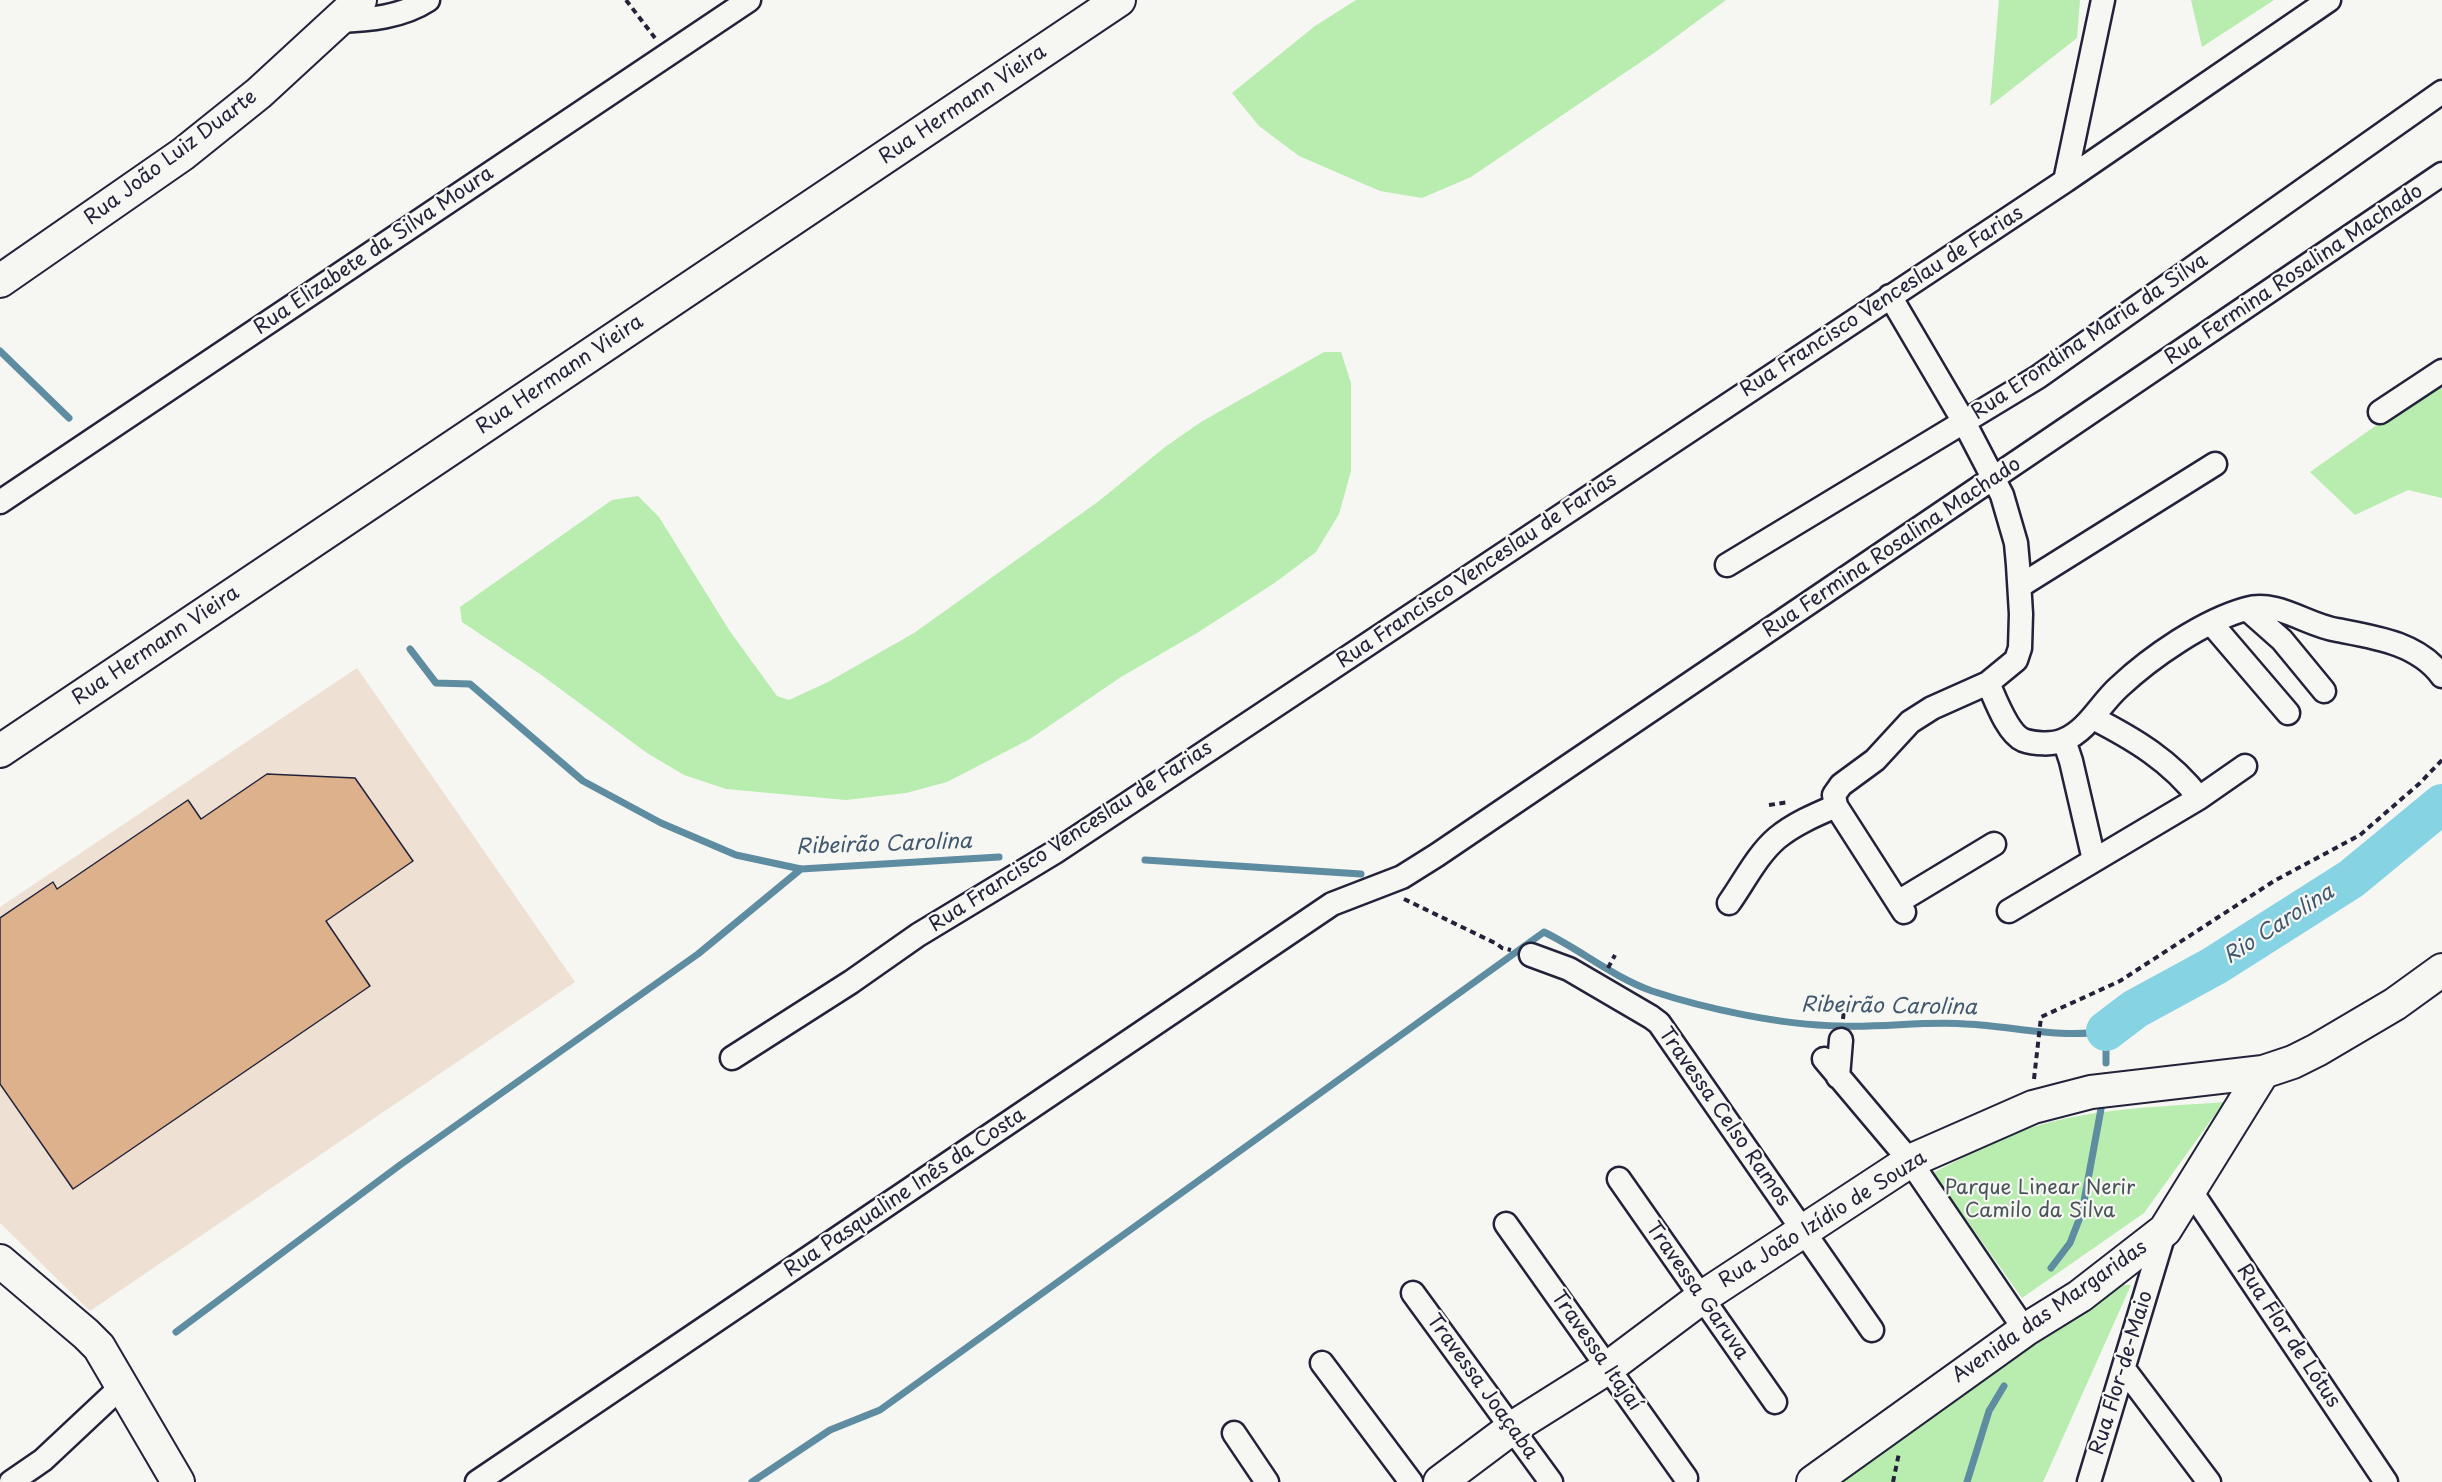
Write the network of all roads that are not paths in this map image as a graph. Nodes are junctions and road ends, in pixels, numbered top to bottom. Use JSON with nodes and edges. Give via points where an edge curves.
{"nodes":[{"id":1,"x":428,"y":0,"type":"edge"},
{"id":2,"x":749,"y":0,"type":"edge"},
{"id":3,"x":1119,"y":0,"type":"edge"},
{"id":4,"x":2103,"y":0,"type":"edge"},
{"id":5,"x":2329,"y":0,"type":"edge"},
{"id":6,"x":349,"y":10,"type":"edge"},
{"id":7,"x":2442,"y":92,"type":"edge"},
{"id":8,"x":2442,"y":174,"type":"edge"},
{"id":9,"x":2065,"y":181,"type":"junction"},
{"id":10,"x":0,"y":281,"type":"edge"},
{"id":11,"x":1890,"y":296,"type":"junction"},
{"id":12,"x":2442,"y":371,"type":"edge"},
{"id":13,"x":2380,"y":412,"type":"dead end"},
{"id":14,"x":1964,"y":422,"type":"junction"},
{"id":15,"x":2215,"y":464,"type":"dead end"},
{"id":16,"x":1993,"y":480,"type":"junction"},
{"id":17,"x":0,"y":502,"type":"edge"},
{"id":18,"x":1727,"y":565,"type":"dead end"},
{"id":19,"x":2020,"y":586,"type":"junction"},
{"id":20,"x":2247,"y":609,"type":"junction"},
{"id":21,"x":2211,"y":623,"type":"junction"},
{"id":22,"x":2442,"y":676,"type":"edge"},
{"id":23,"x":1988,"y":683,"type":"junction"},
{"id":24,"x":2324,"y":691,"type":"dead end"},
{"id":25,"x":2288,"y":713,"type":"dead end"},
{"id":26,"x":2093,"y":718,"type":"junction"},
{"id":27,"x":2064,"y":740,"type":"junction"},
{"id":28,"x":0,"y":751,"type":"edge"},
{"id":29,"x":2245,"y":766,"type":"dead end"},
{"id":30,"x":2199,"y":798,"type":"junction"},
{"id":31,"x":1836,"y":806,"type":"junction"},
{"id":32,"x":1994,"y":844,"type":"dead end"},
{"id":33,"x":2094,"y":860,"type":"junction"},
{"id":34,"x":1729,"y":903,"type":"dead end"},
{"id":35,"x":1332,"y":904,"type":"joint"},
{"id":36,"x":2009,"y":911,"type":"dead end"},
{"id":37,"x":1531,"y":955,"type":"dead end"},
{"id":38,"x":2442,"y":970,"type":"edge"},
{"id":39,"x":1841,"y":1040,"type":"dead end"},
{"id":40,"x":732,"y":1058,"type":"dead end"},
{"id":41,"x":1824,"y":1059,"type":"dead end"},
{"id":42,"x":2264,"y":1072,"type":"junction"},
{"id":43,"x":1838,"y":1077,"type":"junction"},
{"id":44,"x":1910,"y":1161,"type":"junction"},
{"id":45,"x":1619,"y":1179,"type":"dead end"},
{"id":46,"x":2191,"y":1191,"type":"junction"},
{"id":47,"x":1506,"y":1224,"type":"dead end"},
{"id":48,"x":1803,"y":1230,"type":"junction"},
{"id":49,"x":2165,"y":1230,"type":"junction"},
{"id":50,"x":0,"y":1261,"type":"edge"},
{"id":51,"x":1413,"y":1293,"type":"dead end"},
{"id":52,"x":1701,"y":1298,"type":"junction"},
{"id":53,"x":1872,"y":1330,"type":"dead end"},
{"id":54,"x":2025,"y":1330,"type":"junction"},
{"id":55,"x":1322,"y":1363,"type":"dead end"},
{"id":56,"x":1609,"y":1368,"type":"junction"},
{"id":57,"x":2124,"y":1369,"type":"junction"},
{"id":58,"x":123,"y":1385,"type":"junction"},
{"id":59,"x":1775,"y":1402,"type":"dead end"},
{"id":60,"x":1512,"y":1428,"type":"junction"},
{"id":61,"x":1234,"y":1433,"type":"dead end"},
{"id":62,"x":1686,"y":1478,"type":"dead end"},
{"id":63,"x":11,"y":1482,"type":"edge"},
{"id":64,"x":178,"y":1482,"type":"edge"},
{"id":65,"x":477,"y":1482,"type":"edge"},
{"id":66,"x":1267,"y":1482,"type":"edge"},
{"id":67,"x":1411,"y":1482,"type":"edge"},
{"id":68,"x":1440,"y":1482,"type":"edge"},
{"id":69,"x":1551,"y":1482,"type":"edge"},
{"id":70,"x":1813,"y":1482,"type":"edge"},
{"id":71,"x":2089,"y":1482,"type":"edge"},
{"id":72,"x":2209,"y":1482,"type":"edge"},
{"id":73,"x":2386,"y":1482,"type":"edge"}],
"edges":[{"from":1,"to":6,"type":"street","via":[[368,20]]},
{"from":2,"to":17,"type":"street","name":"Rua Elizabete da Silva Moura"},
{"from":3,"to":28,"type":"street","name":"Rua Hermann Vieira"},
{"from":4,"to":9,"type":"street"},
{"from":5,"to":9,"type":"street","name":"Rua Francisco Venceslau de Farias"},
{"from":6,"to":10,"type":"street","name":"Rua João Luiz Duarte","via":[[259,93],[183,154]]},
{"from":7,"to":14,"type":"street","name":"Rua Erondina Maria da Silva","via":[[2038,377]]},
{"from":8,"to":16,"type":"street","name":"Rua Fermina Rosalina Machado"},
{"from":9,"to":11,"type":"street","name":"Rua Francisco Venceslau de Farias"},
{"from":11,"to":14,"type":"street"},
{"from":11,"to":40,"type":"street","name":"Rua Francisco Venceslau de Farias","via":[[1055,852],[918,935]]},
{"from":12,"to":13,"type":"street"},
{"from":14,"to":16,"type":"street"},
{"from":14,"to":18,"type":"street","name":"Rua Erondina Maria da Silva"},
{"from":15,"to":19,"type":"street"},
{"from":16,"to":19,"type":"street","via":[[2002,495],[2016,543]]},
{"from":16,"to":35,"type":"street","name":"Rua Fermina Rosalina Machado","via":[[1437,855],[1402,877]]},
{"from":19,"to":23,"type":"street","via":[[2020,648],[2016,660]]},
{"from":20,"to":21,"type":"street"},
{"from":20,"to":22,"type":"street","via":[[2292,613],[2324,627],[2409,649]]},
{"from":20,"to":24,"type":"street","via":[[2282,640]]},
{"from":21,"to":25,"type":"street"},
{"from":21,"to":26,"type":"street","via":[[2141,668]]},
{"from":23,"to":27,"type":"street","via":[[2016,735],[2039,742]]},
{"from":23,"to":31,"type":"street","via":[[1910,722],[1875,760],[1841,785],[1834,795]]},
{"from":26,"to":27,"type":"street"},
{"from":26,"to":30,"type":"street","via":[[2138,741]]},
{"from":27,"to":33,"type":"street"},
{"from":29,"to":30,"type":"street"},
{"from":30,"to":33,"type":"street"},
{"from":31,"to":32,"type":"street","via":[[1901,907]]},
{"from":31,"to":34,"type":"street","via":[[1777,838]]},
{"from":33,"to":36,"type":"street"},
{"from":35,"to":65,"type":"street","name":"Rua Pasqualine Inês da Costa"},
{"from":37,"to":48,"type":"street","name":"Travessa Celso Ramos","via":[[1569,969],[1659,1023]]},
{"from":38,"to":42,"type":"street","name":"Rua João Izídio de Souza","via":[[2395,1004],[2317,1050]]},
{"from":39,"to":43,"type":"street"},
{"from":41,"to":43,"type":"street"},
{"from":42,"to":44,"type":"street","name":"Rua João Izídio de Souza","via":[[2091,1092],[2033,1107]]},
{"from":42,"to":46,"type":"street","name":"Avenida das Margaridas"},
{"from":43,"to":44,"type":"street"},
{"from":44,"to":48,"type":"street","name":"Rua João Izídio de Souza"},
{"from":44,"to":54,"type":"street"},
{"from":45,"to":52,"type":"street","name":"Travessa Garuva"},
{"from":46,"to":49,"type":"street","name":"Avenida das Margaridas"},
{"from":46,"to":73,"type":"street","name":"Rua Flor de Lótus"},
{"from":47,"to":56,"type":"street","name":"Travessa Itajaí"},
{"from":48,"to":52,"type":"street","name":"Rua João Izídio de Souza"},
{"from":48,"to":53,"type":"street","name":"Travessa Celso Ramos"},
{"from":49,"to":54,"type":"street","name":"Avenida das Margaridas","via":[[2080,1296]]},
{"from":49,"to":57,"type":"street","name":"Rua Flor-de-Maio"},
{"from":50,"to":58,"type":"street","via":[[99,1347]]},
{"from":51,"to":60,"type":"street","name":"Travessa Joaçaba"},
{"from":52,"to":56,"type":"street","name":"Rua João Izídio de Souza"},
{"from":52,"to":59,"type":"street","name":"Travessa Garuva"},
{"from":54,"to":70,"type":"street","name":"Avenida das Margaridas"},
{"from":55,"to":67,"type":"street"},
{"from":56,"to":60,"type":"street","name":"Rua João Izídio de Souza"},
{"from":56,"to":62,"type":"street","name":"Travessa Itajaí"},
{"from":57,"to":71,"type":"street","name":"Rua Flor-de-Maio"},
{"from":57,"to":72,"type":"street"},
{"from":58,"to":63,"type":"street","via":[[43,1460]]},
{"from":58,"to":64,"type":"street"},
{"from":60,"to":68,"type":"street","name":"Rua João Izídio de Souza"},
{"from":60,"to":69,"type":"street","name":"Travessa Joaçaba"},
{"from":61,"to":66,"type":"street"}]}
